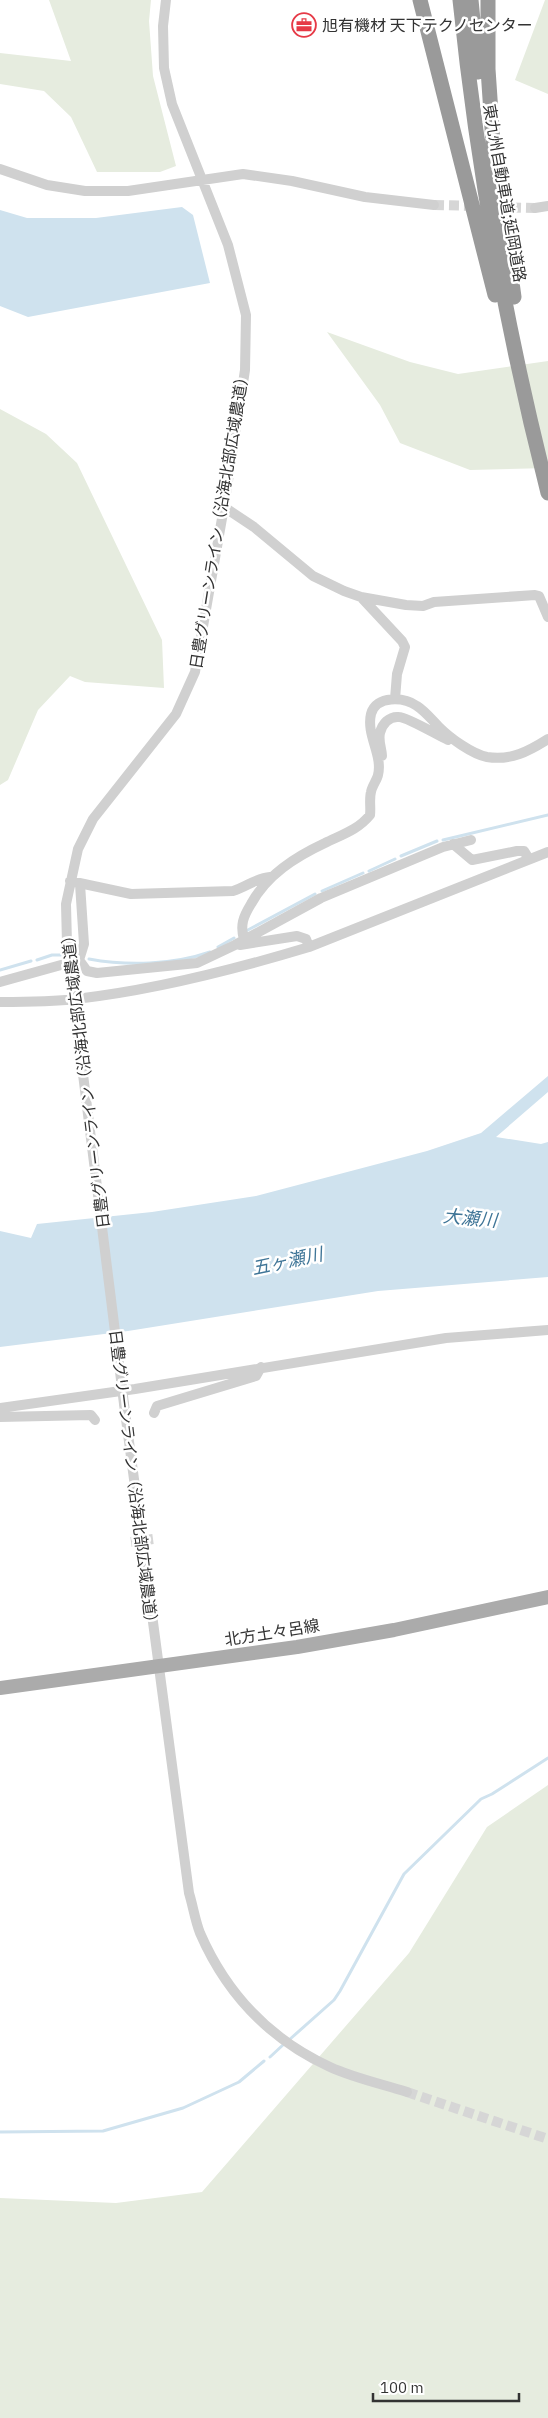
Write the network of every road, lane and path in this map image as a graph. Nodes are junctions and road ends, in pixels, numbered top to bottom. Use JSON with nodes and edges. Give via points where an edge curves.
{"nodes":[{"id":1,"x":166,"y":0,"type":"edge"},
{"id":2,"x":422,"y":0,"type":"edge"},
{"id":3,"x":460,"y":0,"type":"edge"},
{"id":4,"x":471,"y":0,"type":"edge"},
{"id":5,"x":488,"y":0,"type":"edge"},
{"id":6,"x":0,"y":169,"type":"edge"},
{"id":7,"x":201,"y":179,"type":"junction"},
{"id":8,"x":434,"y":205,"type":"tunnel mouth"},
{"id":9,"x":548,"y":206,"type":"edge"},
{"id":10,"x":535,"y":208,"type":"tunnel mouth"},
{"id":11,"x":517,"y":328,"type":"junction"},
{"id":12,"x":525,"y":390,"type":"junction"},
{"id":13,"x":543,"y":472,"type":"junction"},
{"id":14,"x":548,"y":493,"type":"edge"},
{"id":15,"x":224,"y":507,"type":"junction"},
{"id":16,"x":361,"y":597,"type":"junction"},
{"id":17,"x":548,"y":617,"type":"edge"},
{"id":18,"x":395,"y":699,"type":"junction"},
{"id":19,"x":548,"y":739,"type":"edge"},
{"id":20,"x":468,"y":747,"type":"junction"},
{"id":21,"x":378,"y":774,"type":"junction"},
{"id":22,"x":471,"y":840,"type":"dead end"},
{"id":23,"x":453,"y":844,"type":"junction"},
{"id":24,"x":548,"y":852,"type":"edge"},
{"id":25,"x":529,"y":859,"type":"junction"},
{"id":26,"x":270,"y":877,"type":"junction"},
{"id":27,"x":75,"y":883,"type":"junction"},
{"id":28,"x":240,"y":943,"type":"junction"},
{"id":29,"x":310,"y":947,"type":"junction"},
{"id":30,"x":79,"y":960,"type":"junction"},
{"id":31,"x":0,"y":982,"type":"edge"},
{"id":32,"x":74,"y":1000,"type":"junction"},
{"id":33,"x":0,"y":1002,"type":"edge"},
{"id":34,"x":548,"y":1330,"type":"edge"},
{"id":35,"x":261,"y":1367,"type":"junction"},
{"id":36,"x":0,"y":1408,"type":"edge"},
{"id":37,"x":154,"y":1413,"type":"dead end"},
{"id":38,"x":0,"y":1417,"type":"edge"},
{"id":39,"x":95,"y":1420,"type":"dead end"},
{"id":40,"x":548,"y":1597,"type":"edge"},
{"id":41,"x":159,"y":1667,"type":"junction"},
{"id":42,"x":0,"y":1688,"type":"edge"},
{"id":43,"x":407,"y":2092,"type":"tunnel mouth"}],
"edges":[{"from":1,"to":7,"type":"street","name":"日豊グリーンライン（沿海北部広域農道）","via":[[164,68],[172,104]]},
{"from":2,"to":13,"type":"highway","via":[[461,164]]},
{"from":3,"to":12,"type":"highway","name":"東九州自動車道;延岡道路","via":[[487,198]]},
{"from":4,"to":11,"type":"highway","name":"東九州自動車道;延岡道路","via":[[489,158]]},
{"from":5,"to":11,"type":"highway","via":[[492,134]]},
{"from":6,"to":7,"type":"street","via":[[47,185],[85,191],[128,191]]},
{"from":7,"to":8,"type":"street","via":[[243,174],[365,197]]},
{"from":7,"to":15,"type":"street","name":"日豊グリーンライン（沿海北部広域農道）","via":[[228,245],[246,316],[245,370]]},
{"from":9,"to":10,"type":"street"},
{"from":11,"to":12,"type":"highway","name":"東九州自動車道;延岡道路"},
{"from":12,"to":13,"type":"highway","name":"東九州自動車道;延岡道路"},
{"from":13,"to":14,"type":"highway","name":"東九州自動車道;延岡道路"},
{"from":15,"to":16,"type":"street","via":[[254,527],[313,576]]},
{"from":15,"to":27,"type":"street","name":"日豊グリーンライン（沿海北部広域農道）","via":[[195,672],[176,714],[93,820],[78,849]]},
{"from":16,"to":17,"type":"street","via":[[423,606],[443,601],[535,595],[539,596]]},
{"from":16,"to":18,"type":"street","via":[[405,647],[397,674]]},
{"from":18,"to":20,"type":"street","via":[[417,706],[441,729]]},
{"from":18,"to":21,"type":"street","via":[[378,705],[371,715],[370,735],[378,761]]},
{"from":19,"to":20,"type":"street","via":[[522,754],[509,757],[487,757]]},
{"from":20,"to":21,"type":"street","via":[[407,719],[392,718],[386,721],[380,734],[382,754]]},
{"from":21,"to":26,"type":"street","via":[[370,794],[370,815],[364,822],[305,853]]},
{"from":22,"to":23,"type":"street"},
{"from":23,"to":25,"type":"street","via":[[472,860],[517,851],[524,851]]},
{"from":23,"to":28,"type":"street","via":[[321,898]]},
{"from":24,"to":25,"type":"street"},
{"from":25,"to":29,"type":"street"},
{"from":26,"to":27,"type":"street","via":[[261,877],[245,888],[233,891],[164,894],[131,894]]},
{"from":26,"to":28,"type":"street","via":[[259,889],[241,924]]},
{"from":27,"to":30,"type":"street","via":[[83,914],[84,944]]},
{"from":27,"to":32,"type":"street","name":"日豊グリーンライン（沿海北部広域農道）","bridge":true,"via":[[66,904]]},
{"from":28,"to":29,"type":"street","via":[[297,936],[306,939]]},
{"from":28,"to":30,"type":"street","via":[[197,963],[173,968],[97,974],[87,970]]},
{"from":29,"to":32,"type":"street","via":[[211,975]]},
{"from":30,"to":31,"type":"street"},
{"from":32,"to":33,"type":"street"},
{"from":32,"to":41,"type":"street","name":"日豊グリーンライン（沿海北部広域農道）","bridge":true},
{"from":34,"to":35,"type":"street","via":[[446,1338]]},
{"from":35,"to":36,"type":"street"},
{"from":35,"to":37,"type":"street","via":[[256,1376],[157,1406]]},
{"from":38,"to":39,"type":"street","via":[[91,1415]]},
{"from":40,"to":41,"type":"main road","name":"北方土々呂線","via":[[394,1630]]},
{"from":41,"to":42,"type":"main road","name":"北方土々呂線"},
{"from":41,"to":43,"type":"street","name":"日豊グリーンライン（沿海北部広域農道）","via":[[189,1892],[200,1932],[226,1980],[242,2003],[274,2035],[298,2050],[331,2067]]}]}
